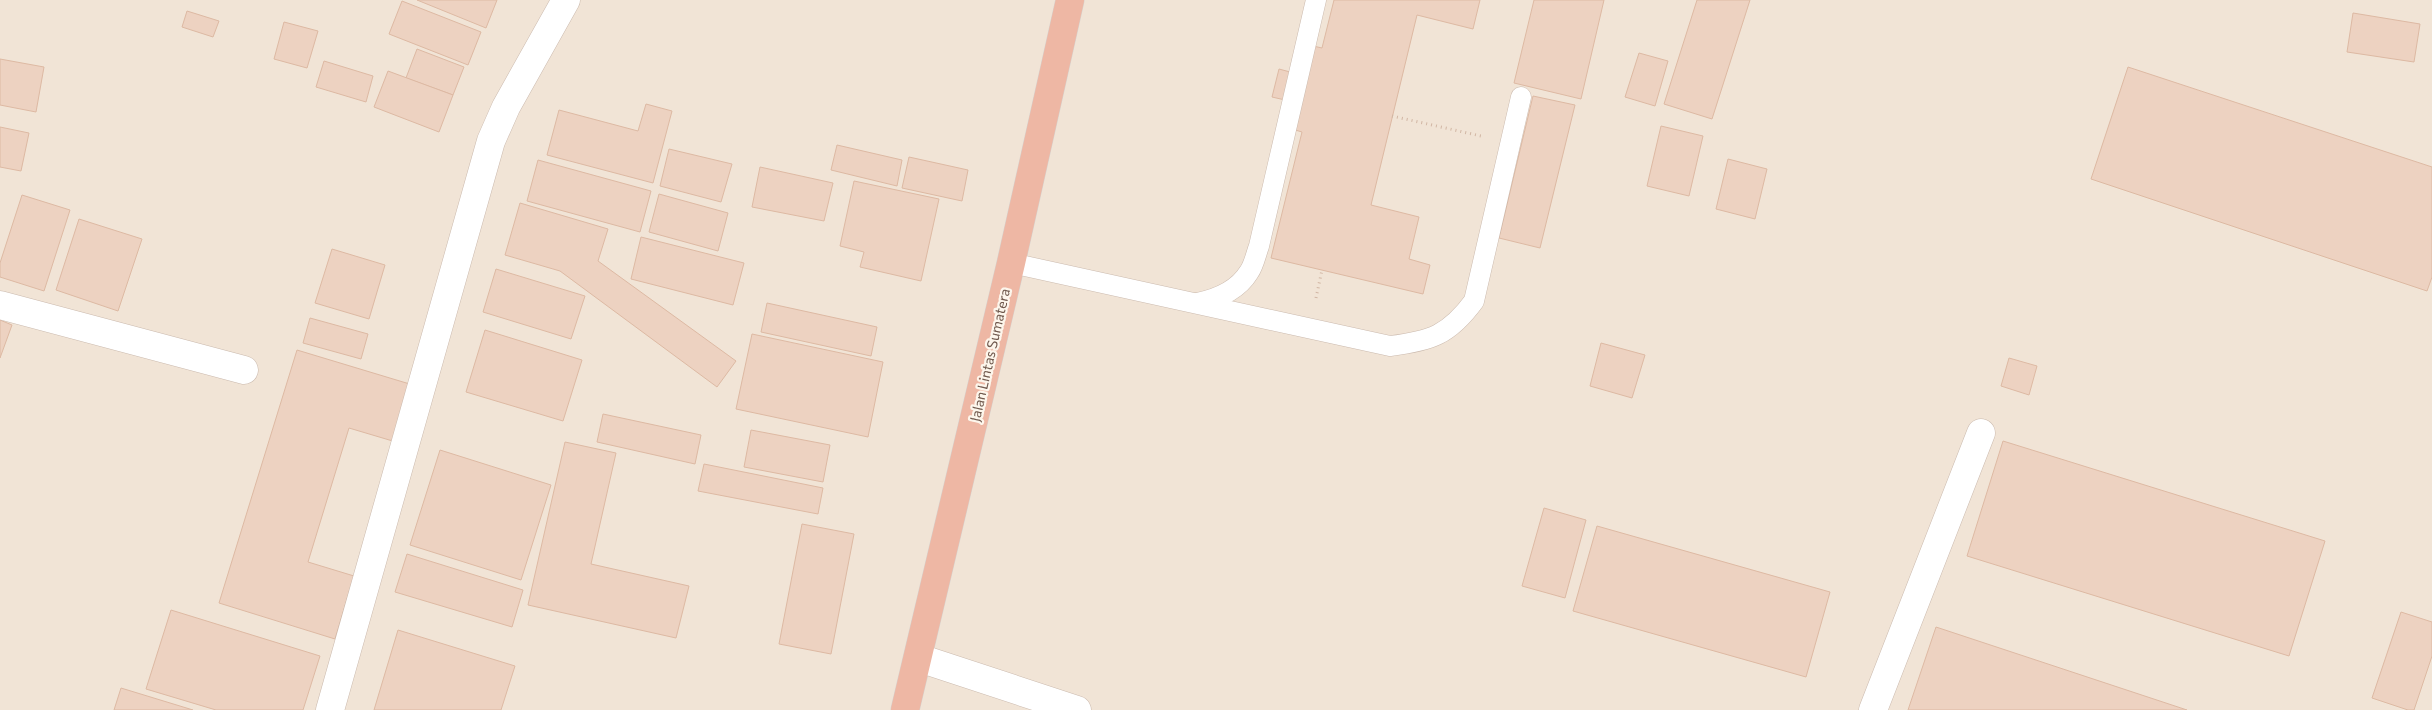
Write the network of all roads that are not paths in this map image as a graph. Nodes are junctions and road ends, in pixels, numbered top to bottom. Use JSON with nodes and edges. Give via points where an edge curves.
{"nodes":[{"id":1,"x":566,"y":0,"type":"edge"},
{"id":2,"x":1070,"y":0,"type":"edge"},
{"id":3,"x":1316,"y":0,"type":"edge"},
{"id":4,"x":1521,"y":97,"type":"dead end"},
{"id":5,"x":1011,"y":263,"type":"junction"},
{"id":6,"x":1194,"y":303,"type":"junction"},
{"id":7,"x":0,"y":305,"type":"edge"},
{"id":8,"x":244,"y":370,"type":"dead end"},
{"id":9,"x":1981,"y":433,"type":"dead end"},
{"id":10,"x":919,"y":658,"type":"junction"},
{"id":11,"x":330,"y":710,"type":"edge"},
{"id":12,"x":906,"y":710,"type":"edge"},
{"id":13,"x":1077,"y":710,"type":"edge"},
{"id":14,"x":1873,"y":710,"type":"edge"}],
"edges":[{"from":1,"to":11,"type":"street","via":[[506,107],[491,141]]},
{"from":2,"to":5,"type":"highway","name":"Jalan Lintas Sumatera"},
{"from":3,"to":6,"type":"lane","via":[[1259,246],[1250,272],[1232,290],[1213,300]]},
{"from":4,"to":6,"type":"lane","via":[[1474,301],[1459,321],[1438,335],[1416,343],[1390,346]]},
{"from":5,"to":6,"type":"lane"},
{"from":5,"to":10,"type":"highway","name":"Jalan Lintas Sumatera"},
{"from":7,"to":8,"type":"street"},
{"from":9,"to":14,"type":"street"},
{"from":10,"to":12,"type":"highway","name":"Jalan Lintas Sumatera"},
{"from":10,"to":13,"type":"street"}]}
